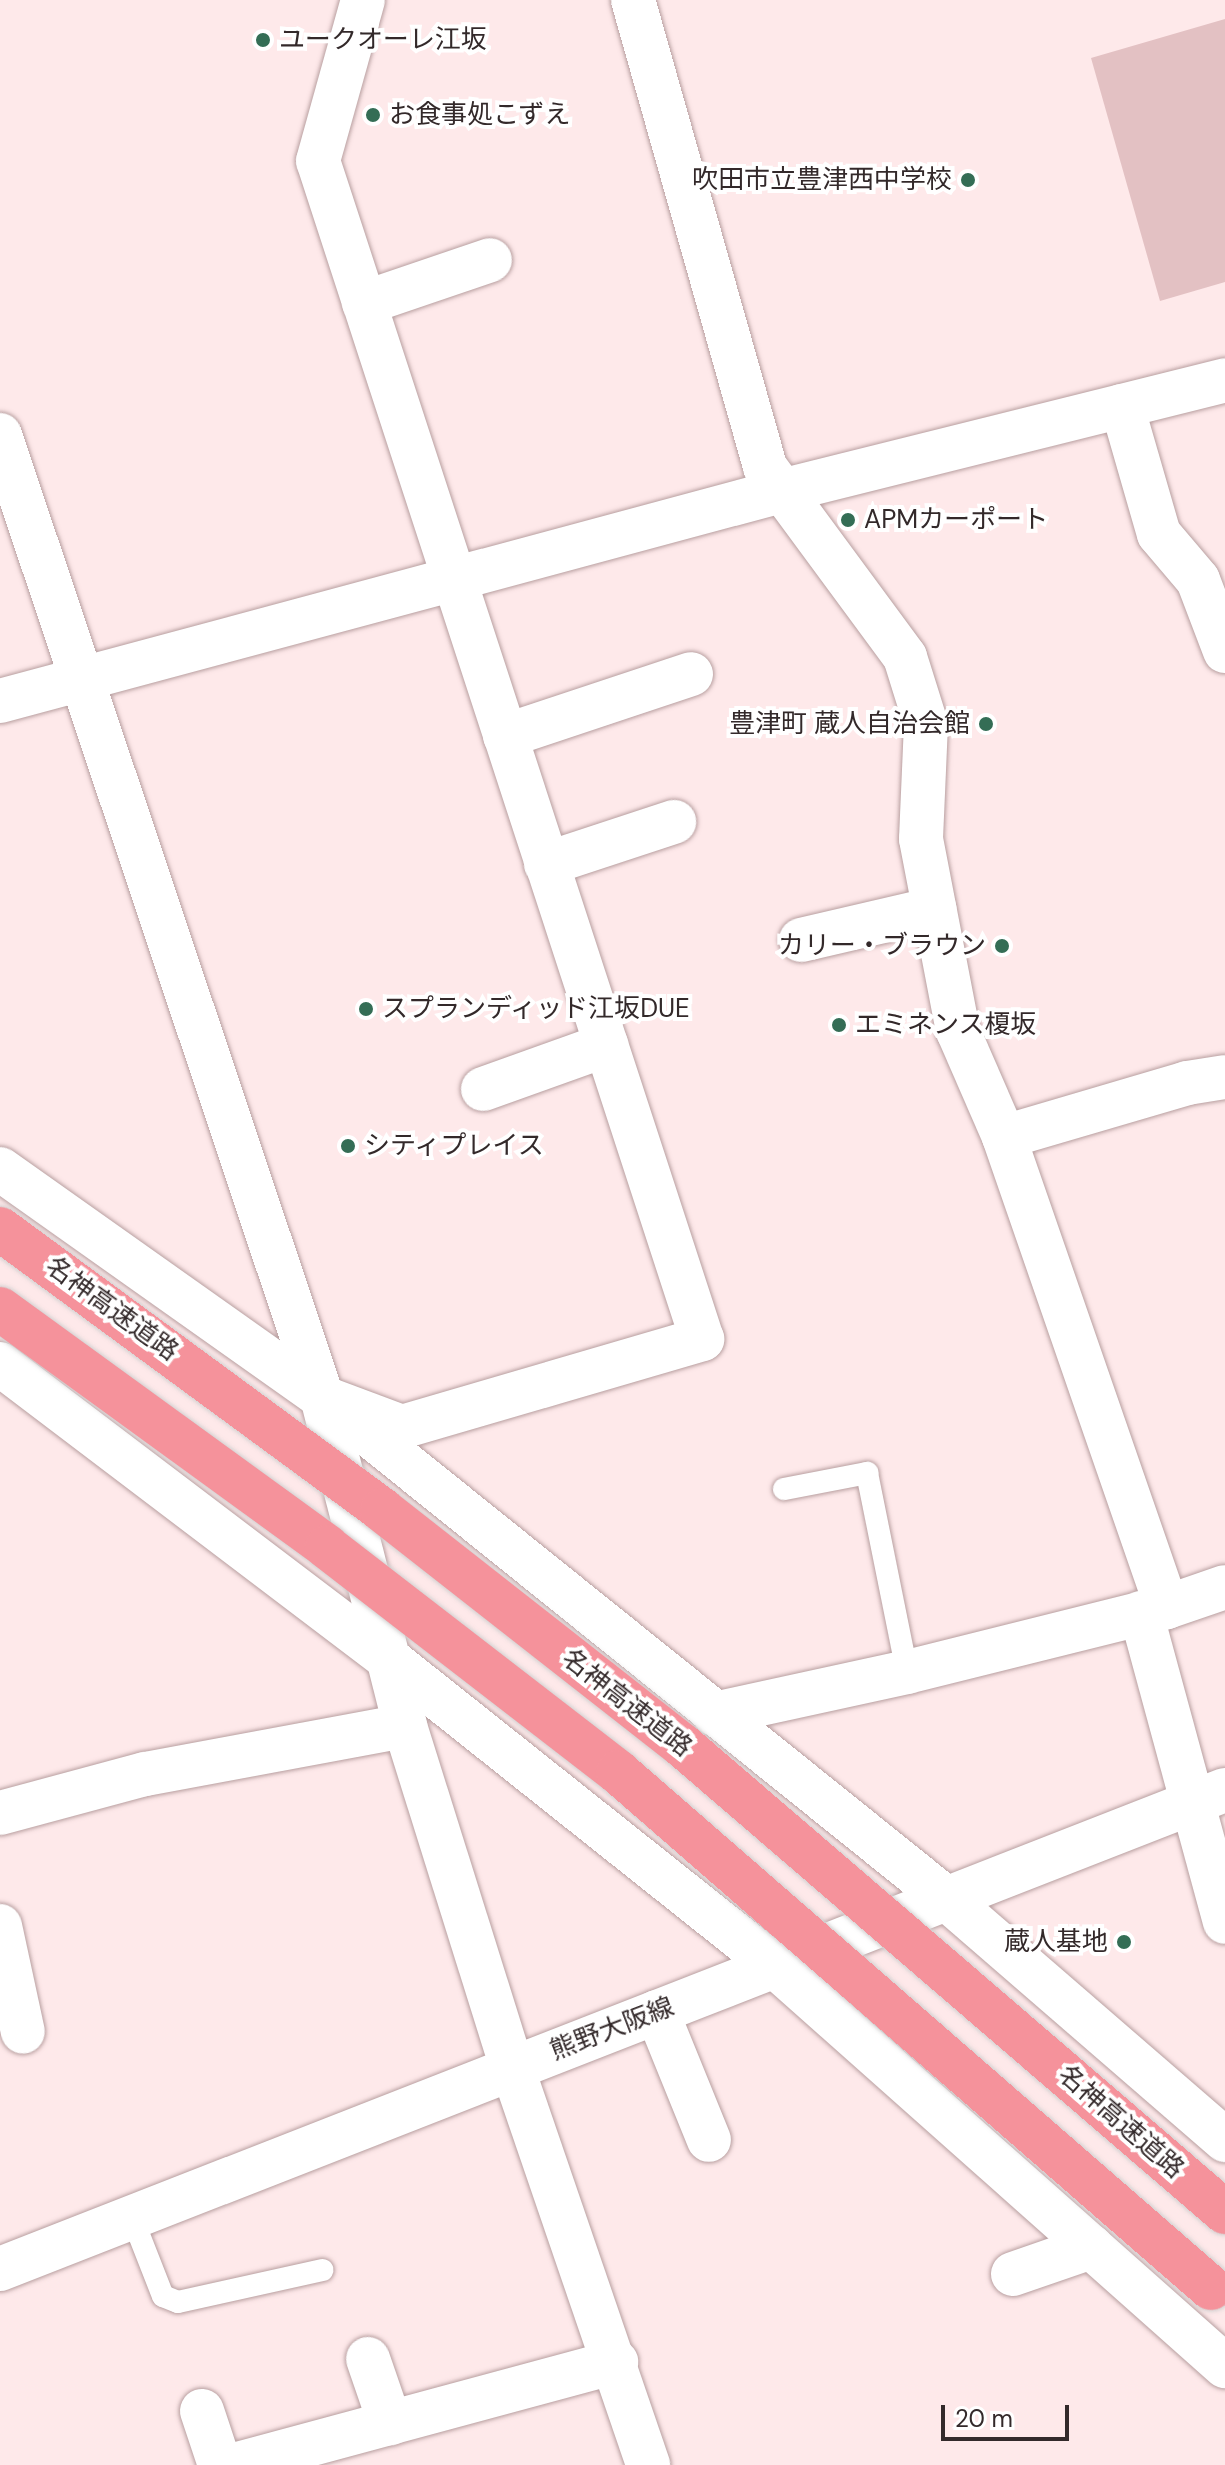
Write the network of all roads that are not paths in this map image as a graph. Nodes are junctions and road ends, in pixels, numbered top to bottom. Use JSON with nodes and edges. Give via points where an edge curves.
{"nodes":[{"id":1,"x":363,"y":0,"type":"edge"},
{"id":2,"x":633,"y":0,"type":"edge"},
{"id":3,"x":490,"y":260,"type":"dead end"},
{"id":4,"x":364,"y":303,"type":"junction"},
{"id":5,"x":1225,"y":380,"type":"edge"},
{"id":6,"x":1122,"y":406,"type":"junction"},
{"id":7,"x":0,"y":435,"type":"edge"},
{"id":8,"x":781,"y":491,"type":"junction"},
{"id":9,"x":454,"y":581,"type":"junction"},
{"id":10,"x":1223,"y":639,"type":"edge"},
{"id":11,"x":691,"y":674,"type":"dead end"},
{"id":12,"x":82,"y":680,"type":"junction"},
{"id":13,"x":0,"y":701,"type":"edge"},
{"id":14,"x":505,"y":736,"type":"junction"},
{"id":15,"x":674,"y":822,"type":"dead end"},
{"id":16,"x":546,"y":864,"type":"junction"},
{"id":17,"x":934,"y":909,"type":"junction"},
{"id":18,"x":801,"y":940,"type":"dead end"},
{"id":19,"x":606,"y":1045,"type":"junction"},
{"id":20,"x":1225,"y":1077,"type":"edge"},
{"id":21,"x":483,"y":1089,"type":"dead end"},
{"id":22,"x":1004,"y":1137,"type":"junction"},
{"id":23,"x":0,"y":1169,"type":"edge"},
{"id":24,"x":0,"y":1229,"type":"edge"},
{"id":25,"x":0,"y":1309,"type":"edge"},
{"id":26,"x":0,"y":1364,"type":"edge"},
{"id":27,"x":322,"y":1397,"type":"junction"},
{"id":28,"x":784,"y":1489,"type":"dead end"},
{"id":29,"x":1225,"y":1587,"type":"edge"},
{"id":30,"x":1154,"y":1610,"type":"junction"},
{"id":31,"x":389,"y":1659,"type":"junction"},
{"id":32,"x":907,"y":1672,"type":"junction"},
{"id":33,"x":714,"y":1714,"type":"junction"},
{"id":34,"x":405,"y":1726,"type":"junction"},
{"id":35,"x":1208,"y":1797,"type":"edge"},
{"id":36,"x":0,"y":1813,"type":"edge"},
{"id":37,"x":948,"y":1900,"type":"junction"},
{"id":38,"x":1225,"y":1922,"type":"edge"},
{"id":39,"x":0,"y":1926,"type":"edge"},
{"id":40,"x":776,"y":1967,"type":"junction"},
{"id":41,"x":657,"y":2012,"type":"junction"},
{"id":42,"x":23,"y":2032,"type":"dead end"},
{"id":43,"x":512,"y":2067,"type":"junction"},
{"id":44,"x":709,"y":2140,"type":"dead end"},
{"id":45,"x":1225,"y":2140,"type":"edge"},
{"id":46,"x":1225,"y":2212,"type":"edge"},
{"id":47,"x":132,"y":2217,"type":"junction"},
{"id":48,"x":1091,"y":2247,"type":"junction"},
{"id":49,"x":0,"y":2269,"type":"edge"},
{"id":50,"x":322,"y":2270,"type":"dead end"},
{"id":51,"x":1013,"y":2274,"type":"dead end"},
{"id":52,"x":1211,"y":2288,"type":"dead end"},
{"id":53,"x":368,"y":2359,"type":"dead end"},
{"id":54,"x":616,"y":2362,"type":"junction"},
{"id":55,"x":1225,"y":2366,"type":"edge"},
{"id":56,"x":202,"y":2411,"type":"dead end"},
{"id":57,"x":390,"y":2423,"type":"junction"},
{"id":58,"x":639,"y":2463,"type":"edge"},
{"id":59,"x":220,"y":2465,"type":"edge"},
{"id":60,"x":234,"y":2465,"type":"edge"}],
"edges":[{"from":1,"to":4,"type":"street","via":[[318,161]]},
{"from":2,"to":8,"type":"street","via":[[765,467]]},
{"from":3,"to":4,"type":"street"},
{"from":4,"to":9,"type":"street"},
{"from":5,"to":6,"type":"street"},
{"from":6,"to":8,"type":"street"},
{"from":6,"to":10,"type":"street","via":[[1159,534],[1198,580]]},
{"from":7,"to":12,"type":"street"},
{"from":8,"to":9,"type":"street"},
{"from":8,"to":17,"type":"street","via":[[905,657],[926,724],[921,839]]},
{"from":9,"to":12,"type":"street"},
{"from":9,"to":14,"type":"street"},
{"from":11,"to":14,"type":"street"},
{"from":12,"to":13,"type":"street"},
{"from":12,"to":27,"type":"street"},
{"from":14,"to":16,"type":"street"},
{"from":15,"to":16,"type":"street"},
{"from":16,"to":19,"type":"street"},
{"from":17,"to":18,"type":"street"},
{"from":17,"to":22,"type":"street","via":[[958,1031]]},
{"from":19,"to":21,"type":"street"},
{"from":19,"to":27,"type":"street","via":[[702,1339],[402,1427]]},
{"from":20,"to":22,"type":"street","via":[[1187,1083]]},
{"from":22,"to":30,"type":"street"},
{"from":23,"to":27,"type":"street"},
{"from":24,"to":46,"type":"highway","name":"名神高速道路","bridge":true,"via":[[369,1501],[683,1746]]},
{"from":25,"to":52,"type":"highway","bridge":true,"via":[[327,1547],[618,1772]]},
{"from":26,"to":31,"type":"street"},
{"from":27,"to":31,"type":"street"},
{"from":27,"to":33,"type":"street"},
{"from":28,"to":32,"type":"lane","via":[[867,1473]]},
{"from":29,"to":30,"type":"street"},
{"from":30,"to":32,"type":"street"},
{"from":30,"to":35,"type":"street"},
{"from":31,"to":34,"type":"street"},
{"from":31,"to":40,"type":"street"},
{"from":32,"to":33,"type":"street"},
{"from":33,"to":37,"type":"street"},
{"from":34,"to":36,"type":"street","via":[[145,1774]]},
{"from":34,"to":43,"type":"street"},
{"from":35,"to":37,"type":"street","name":"熊野大阪線"},
{"from":35,"to":38,"type":"street"},
{"from":37,"to":40,"type":"street","name":"熊野大阪線"},
{"from":37,"to":45,"type":"street"},
{"from":39,"to":42,"type":"street"},
{"from":40,"to":41,"type":"street","name":"熊野大阪線"},
{"from":40,"to":48,"type":"street"},
{"from":41,"to":43,"type":"street","name":"熊野大阪線"},
{"from":41,"to":44,"type":"street"},
{"from":43,"to":47,"type":"street","name":"熊野大阪線"},
{"from":43,"to":54,"type":"street"},
{"from":47,"to":49,"type":"street","name":"熊野大阪線"},
{"from":47,"to":50,"type":"lane","via":[[163,2296],[178,2302]]},
{"from":48,"to":51,"type":"street"},
{"from":48,"to":55,"type":"street"},
{"from":53,"to":57,"type":"street"},
{"from":54,"to":57,"type":"street"},
{"from":54,"to":58,"type":"street"},
{"from":56,"to":59,"type":"street"},
{"from":57,"to":60,"type":"street"}]}
